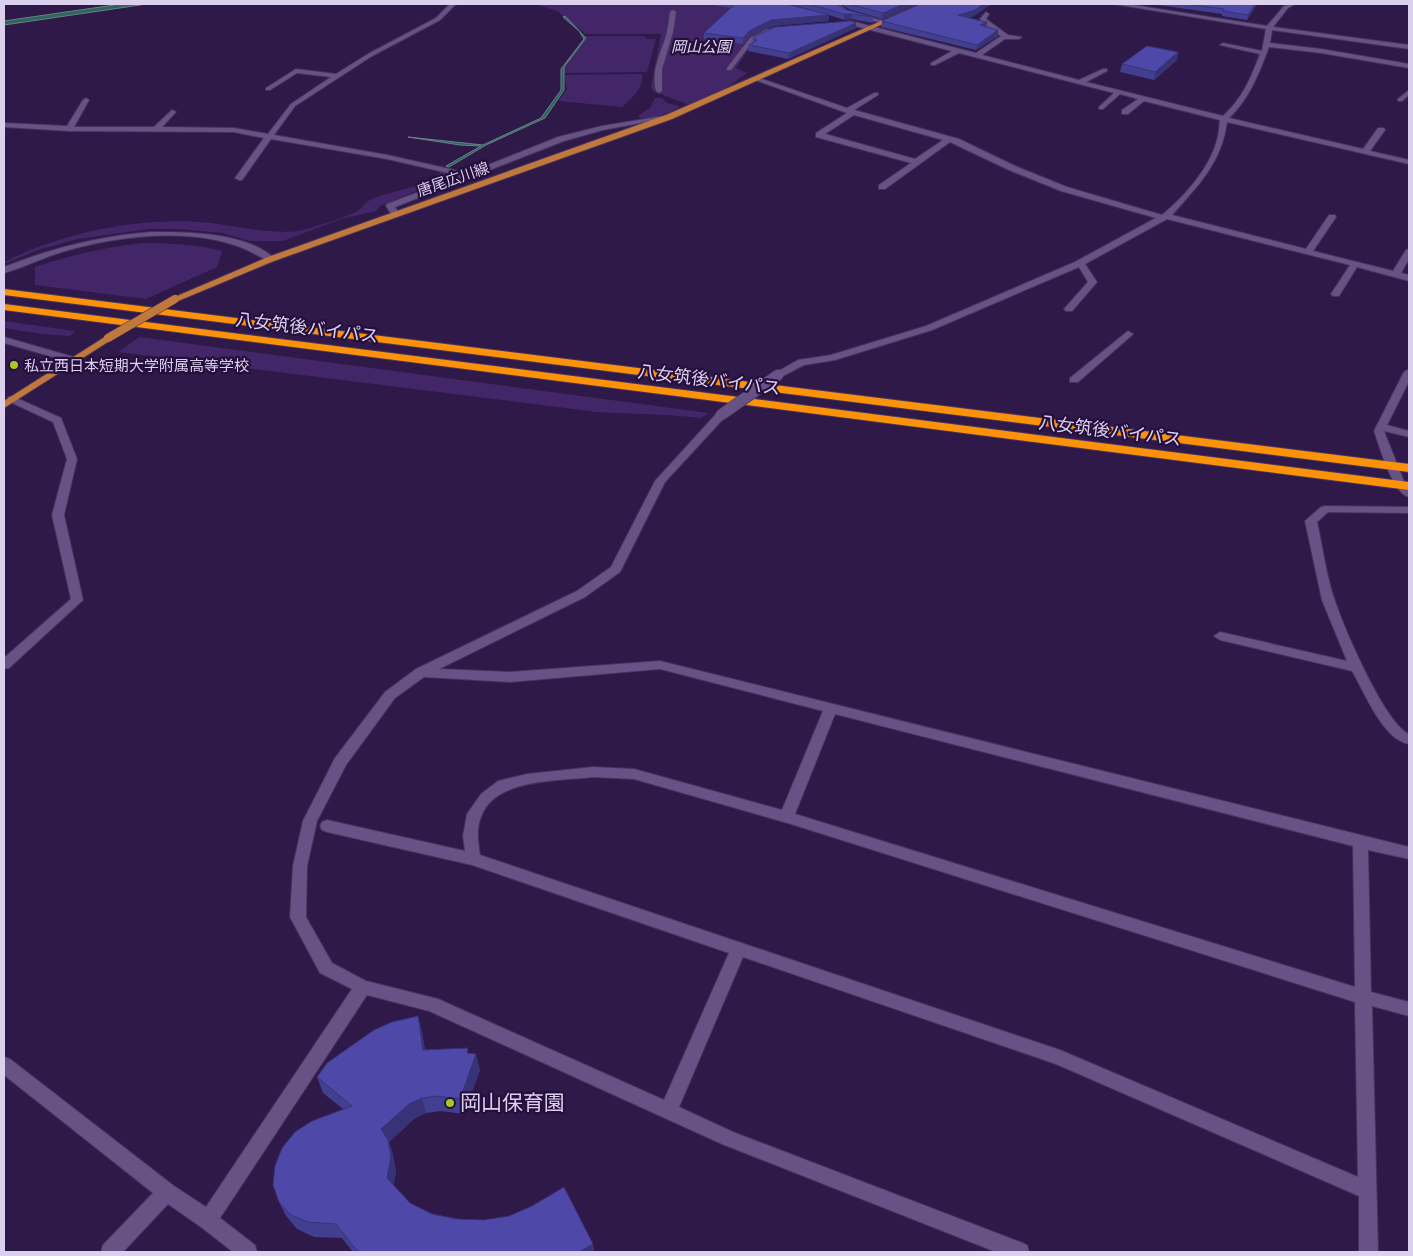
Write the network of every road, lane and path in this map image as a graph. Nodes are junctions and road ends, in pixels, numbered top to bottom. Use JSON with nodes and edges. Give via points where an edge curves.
{"nodes":[{"id":1,"x":453,"y":4,"type":"edge"},
{"id":2,"x":836,"y":4,"type":"edge"},
{"id":3,"x":924,"y":4,"type":"edge"},
{"id":4,"x":1117,"y":4,"type":"edge"},
{"id":5,"x":1292,"y":4,"type":"edge"},
{"id":6,"x":1135,"y":5,"type":"edge"},
{"id":7,"x":673,"y":12,"type":"dead end"},
{"id":8,"x":986,"y":14,"type":"edge"},
{"id":9,"x":834,"y":21,"type":"edge"},
{"id":10,"x":882,"y":22,"type":"junction"},
{"id":11,"x":868,"y":28,"type":"junction"},
{"id":12,"x":1269,"y":28,"type":"junction"},
{"id":13,"x":773,"y":29,"type":"edge"},
{"id":14,"x":1004,"y":37,"type":"junction"},
{"id":15,"x":1019,"y":37,"type":"dead end"},
{"id":16,"x":1223,"y":45,"type":"dead end"},
{"id":17,"x":1409,"y":46,"type":"edge"},
{"id":18,"x":957,"y":51,"type":"junction"},
{"id":19,"x":1265,"y":51,"type":"junction"},
{"id":20,"x":976,"y":56,"type":"junction"},
{"id":21,"x":1233,"y":56,"type":"dead end"},
{"id":22,"x":934,"y":64,"type":"dead end"},
{"id":23,"x":1409,"y":66,"type":"edge"},
{"id":24,"x":730,"y":69,"type":"dead end"},
{"id":25,"x":1105,"y":70,"type":"dead end"},
{"id":26,"x":337,"y":76,"type":"junction"},
{"id":27,"x":757,"y":79,"type":"junction"},
{"id":28,"x":1080,"y":82,"type":"junction"},
{"id":29,"x":1409,"y":84,"type":"edge"},
{"id":30,"x":1409,"y":88,"type":"edge"},
{"id":31,"x":268,"y":89,"type":"dead end"},
{"id":32,"x":659,"y":91,"type":"dead end"},
{"id":33,"x":1119,"y":92,"type":"junction"},
{"id":34,"x":1409,"y":92,"type":"edge"},
{"id":35,"x":876,"y":94,"type":"dead end"},
{"id":36,"x":1143,"y":98,"type":"junction"},
{"id":37,"x":86,"y":100,"type":"dead end"},
{"id":38,"x":1400,"y":100,"type":"dead end"},
{"id":39,"x":1101,"y":108,"type":"dead end"},
{"id":40,"x":851,"y":111,"type":"junction"},
{"id":41,"x":172,"y":112,"type":"dead end"},
{"id":42,"x":1125,"y":112,"type":"dead end"},
{"id":43,"x":670,"y":117,"type":"junction"},
{"id":44,"x":1224,"y":119,"type":"junction"},
{"id":45,"x":4,"y":125,"type":"edge"},
{"id":46,"x":69,"y":129,"type":"junction"},
{"id":47,"x":155,"y":130,"type":"junction"},
{"id":48,"x":1381,"y":130,"type":"dead end"},
{"id":49,"x":267,"y":137,"type":"junction"},
{"id":50,"x":948,"y":139,"type":"junction"},
{"id":51,"x":1365,"y":152,"type":"junction"},
{"id":52,"x":916,"y":162,"type":"junction"},
{"id":53,"x":1409,"y":162,"type":"edge"},
{"id":54,"x":469,"y":175,"type":"junction"},
{"id":55,"x":239,"y":178,"type":"dead end"},
{"id":56,"x":882,"y":187,"type":"dead end"},
{"id":57,"x":396,"y":215,"type":"junction"},
{"id":58,"x":1164,"y":217,"type":"junction"},
{"id":59,"x":1332,"y":217,"type":"dead end"},
{"id":60,"x":1308,"y":252,"type":"junction"},
{"id":61,"x":1409,"y":252,"type":"edge"},
{"id":62,"x":271,"y":259,"type":"junction"},
{"id":63,"x":1080,"y":262,"type":"junction"},
{"id":64,"x":1355,"y":264,"type":"junction"},
{"id":65,"x":4,"y":270,"type":"edge"},
{"id":66,"x":1396,"y":274,"type":"junction"},
{"id":67,"x":1409,"y":278,"type":"edge"},
{"id":68,"x":4,"y":292,"type":"edge"},
{"id":69,"x":1336,"y":294,"type":"dead end"},
{"id":70,"x":4,"y":307,"type":"edge"},
{"id":71,"x":1069,"y":308,"type":"dead end"},
{"id":72,"x":1128,"y":334,"type":"dead end"},
{"id":73,"x":4,"y":340,"type":"edge"},
{"id":74,"x":74,"y":360,"type":"junction"},
{"id":75,"x":1409,"y":372,"type":"edge"},
{"id":76,"x":1074,"y":380,"type":"dead end"},
{"id":77,"x":8,"y":402,"type":"edge"},
{"id":78,"x":1381,"y":426,"type":"junction"},
{"id":79,"x":1409,"y":434,"type":"edge"},
{"id":80,"x":1392,"y":466,"type":"junction"},
{"id":81,"x":1409,"y":468,"type":"edge"},
{"id":82,"x":1406,"y":488,"type":"edge"},
{"id":83,"x":1409,"y":510,"type":"edge"},
{"id":84,"x":1220,"y":636,"type":"dead end"},
{"id":85,"x":4,"y":665,"type":"edge"},
{"id":86,"x":1357,"y":668,"type":"junction"},
{"id":87,"x":421,"y":672,"type":"junction"},
{"id":88,"x":830,"y":709,"type":"junction"},
{"id":89,"x":1409,"y":739,"type":"edge"},
{"id":90,"x":786,"y":817,"type":"junction"},
{"id":91,"x":327,"y":826,"type":"dead end"},
{"id":92,"x":1360,"y":842,"type":"junction"},
{"id":93,"x":1409,"y":853,"type":"edge"},
{"id":94,"x":473,"y":858,"type":"junction"},
{"id":95,"x":739,"y":949,"type":"junction"},
{"id":96,"x":362,"y":988,"type":"junction"},
{"id":97,"x":1363,"y":997,"type":"junction"},
{"id":98,"x":1409,"y":1009,"type":"edge"},
{"id":99,"x":4,"y":1065,"type":"edge"},
{"id":100,"x":668,"y":1111,"type":"junction"},
{"id":101,"x":1367,"y":1190,"type":"junction"},
{"id":102,"x":167,"y":1192,"type":"junction"},
{"id":103,"x":208,"y":1220,"type":"junction"},
{"id":104,"x":110,"y":1252,"type":"edge"},
{"id":105,"x":248,"y":1252,"type":"edge"},
{"id":106,"x":1020,"y":1252,"type":"edge"},
{"id":107,"x":1369,"y":1252,"type":"edge"}],
"edges":[{"from":1,"to":26,"type":"street","via":[[438,19]]},
{"from":2,"to":10,"type":"street","via":[[846,12]]},
{"from":3,"to":10,"type":"main road","name":"唐尾広川線"},
{"from":4,"to":6,"type":"street"},
{"from":5,"to":12,"type":"street"},
{"from":6,"to":12,"type":"street"},
{"from":7,"to":32,"type":"street","via":[[661,60]]},
{"from":8,"to":14,"type":"street","via":[[985,24],[1001,31]]},
{"from":9,"to":11,"type":"street"},
{"from":10,"to":11,"type":"main road","name":"唐尾広川線"},
{"from":11,"to":18,"type":"street"},
{"from":11,"to":27,"type":"main road","name":"唐尾広川線"},
{"from":12,"to":17,"type":"street"},
{"from":12,"to":19,"type":"street"},
{"from":13,"to":24,"type":"street","via":[[752,38]]},
{"from":14,"to":15,"type":"street"},
{"from":14,"to":20,"type":"street"},
{"from":16,"to":19,"type":"street"},
{"from":18,"to":20,"type":"street"},
{"from":18,"to":22,"type":"street"},
{"from":19,"to":21,"type":"street"},
{"from":19,"to":23,"type":"street","via":[[1322,51]]},
{"from":19,"to":44,"type":"street","via":[[1252,84],[1238,106]]},
{"from":20,"to":28,"type":"street"},
{"from":25,"to":28,"type":"street"},
{"from":26,"to":31,"type":"street","via":[[296,72]]},
{"from":26,"to":49,"type":"street","via":[[293,105]]},
{"from":27,"to":40,"type":"street"},
{"from":27,"to":43,"type":"main road","name":"唐尾広川線"},
{"from":28,"to":33,"type":"street"},
{"from":29,"to":30,"type":"street","via":[[1406,88]]},
{"from":33,"to":36,"type":"street"},
{"from":33,"to":39,"type":"street"},
{"from":34,"to":38,"type":"street"},
{"from":35,"to":40,"type":"street"},
{"from":36,"to":42,"type":"street"},
{"from":36,"to":44,"type":"street"},
{"from":37,"to":46,"type":"street"},
{"from":40,"to":50,"type":"street"},
{"from":40,"to":52,"type":"street","via":[[819,135]]},
{"from":41,"to":47,"type":"street"},
{"from":43,"to":54,"type":"street","via":[[602,128],[561,139]]},
{"from":43,"to":57,"type":"main road","name":"唐尾広川線"},
{"from":44,"to":51,"type":"street"},
{"from":44,"to":58,"type":"street","via":[[1221,140],[1212,161]]},
{"from":45,"to":46,"type":"street"},
{"from":46,"to":47,"type":"street"},
{"from":47,"to":49,"type":"street","via":[[234,130]]},
{"from":48,"to":51,"type":"street"},
{"from":49,"to":54,"type":"street","via":[[387,156]]},
{"from":49,"to":55,"type":"street"},
{"from":50,"to":52,"type":"street"},
{"from":50,"to":58,"type":"street","via":[[1064,189]]},
{"from":51,"to":53,"type":"street"},
{"from":52,"to":56,"type":"street"},
{"from":54,"to":57,"type":"street","via":[[390,206]]},
{"from":57,"to":62,"type":"main road","name":"唐尾広川線"},
{"from":58,"to":60,"type":"street"},
{"from":58,"to":63,"type":"street"},
{"from":59,"to":60,"type":"street"},
{"from":60,"to":64,"type":"street"},
{"from":61,"to":66,"type":"street"},
{"from":62,"to":65,"type":"street","via":[[240,244],[200,236],[156,234],[107,238],[63,248]]},
{"from":62,"to":74,"type":"main road","name":"唐尾広川線","bridge":true,"via":[[175,299]]},
{"from":63,"to":71,"type":"street","via":[[1093,282]]},
{"from":63,"to":87,"type":"street","bridge":true,"via":[[929,328],[832,358],[801,362],[778,375],[721,415],[660,480],[616,569],[582,594]]},
{"from":64,"to":66,"type":"street"},
{"from":64,"to":69,"type":"street"},
{"from":66,"to":67,"type":"street"},
{"from":68,"to":80,"type":"highway","name":"八女筑後バイパス"},
{"from":70,"to":82,"type":"highway","name":"八女筑後バイパス"},
{"from":72,"to":76,"type":"street"},
{"from":73,"to":74,"type":"street"},
{"from":74,"to":77,"type":"main road","name":"唐尾広川線"},
{"from":75,"to":78,"type":"street"},
{"from":77,"to":85,"type":"street","via":[[57,420],[72,459],[58,515],[77,600]]},
{"from":78,"to":79,"type":"street"},
{"from":78,"to":80,"type":"street","via":[[1379,431]]},
{"from":80,"to":81,"type":"highway","name":"八女筑後バイパス"},
{"from":80,"to":82,"type":"street"},
{"from":83,"to":86,"type":"street","via":[[1324,509],[1311,521],[1328,600]]},
{"from":84,"to":86,"type":"street"},
{"from":86,"to":89,"type":"street","via":[[1390,726],[1403,738]]},
{"from":87,"to":88,"type":"street","via":[[510,677],[660,665]]},
{"from":87,"to":96,"type":"street","via":[[390,695],[340,762],[310,821],[300,866],[298,917],[326,968]]},
{"from":88,"to":90,"type":"street"},
{"from":88,"to":92,"type":"street"},
{"from":90,"to":94,"type":"street","via":[[634,774],[593,772],[527,779],[503,785],[486,798],[474,814],[470,836]]},
{"from":90,"to":97,"type":"street"},
{"from":91,"to":94,"type":"street"},
{"from":92,"to":93,"type":"street"},
{"from":92,"to":97,"type":"street"},
{"from":94,"to":95,"type":"street"},
{"from":95,"to":100,"type":"street"},
{"from":95,"to":101,"type":"street","via":[[1060,1058]]},
{"from":96,"to":100,"type":"street","via":[[432,1004]]},
{"from":96,"to":103,"type":"street"},
{"from":97,"to":98,"type":"street"},
{"from":97,"to":101,"type":"street"},
{"from":99,"to":102,"type":"street"},
{"from":100,"to":106,"type":"street","via":[[737,1142]]},
{"from":101,"to":107,"type":"street"},
{"from":102,"to":103,"type":"street"},
{"from":102,"to":104,"type":"street"},
{"from":103,"to":105,"type":"street"}]}
